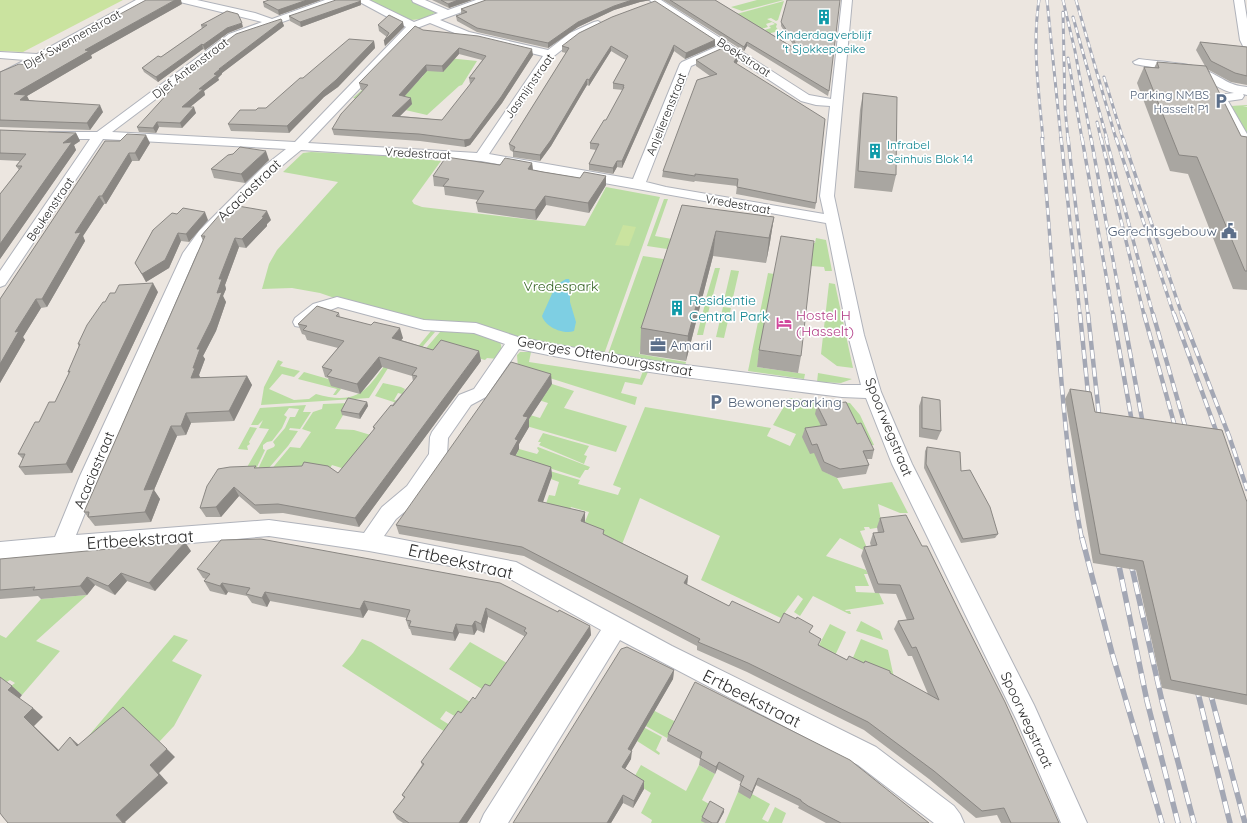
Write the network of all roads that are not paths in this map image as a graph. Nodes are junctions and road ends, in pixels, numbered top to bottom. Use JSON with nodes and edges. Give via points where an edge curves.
{"nodes":[{"id":1,"x":143,"y":0,"type":"edge"},
{"id":2,"x":184,"y":0,"type":"edge"},
{"id":3,"x":336,"y":0,"type":"edge"},
{"id":4,"x":361,"y":0,"type":"edge"},
{"id":5,"x":417,"y":0,"type":"edge"},
{"id":6,"x":485,"y":0,"type":"edge"},
{"id":7,"x":655,"y":0,"type":"edge"},
{"id":8,"x":847,"y":0,"type":"edge"},
{"id":9,"x":1239,"y":0,"type":"edge"},
{"id":10,"x":642,"y":6,"type":"edge"},
{"id":11,"x":448,"y":14,"type":"junction"},
{"id":12,"x":607,"y":19,"type":"edge"},
{"id":13,"x":431,"y":20,"type":"junction"},
{"id":14,"x":272,"y":22,"type":"junction"},
{"id":15,"x":413,"y":26,"type":"junction"},
{"id":16,"x":1247,"y":44,"type":"edge"},
{"id":17,"x":727,"y":46,"type":"junction"},
{"id":18,"x":550,"y":54,"type":"junction"},
{"id":19,"x":0,"y":55,"type":"edge"},
{"id":20,"x":39,"y":57,"type":"junction"},
{"id":21,"x":1139,"y":62,"type":"dead end"},
{"id":22,"x":0,"y":78,"type":"edge"},
{"id":23,"x":1243,"y":93,"type":"edge"},
{"id":24,"x":837,"y":104,"type":"junction"},
{"id":25,"x":39,"y":134,"type":"edge"},
{"id":26,"x":99,"y":136,"type":"junction"},
{"id":27,"x":298,"y":146,"type":"junction"},
{"id":28,"x":1247,"y":146,"type":"edge"},
{"id":29,"x":481,"y":157,"type":"junction"},
{"id":30,"x":638,"y":184,"type":"junction"},
{"id":31,"x":832,"y":220,"type":"junction"},
{"id":32,"x":0,"y":282,"type":"edge"},
{"id":33,"x":301,"y":323,"type":"edge"},
{"id":34,"x":515,"y":342,"type":"junction"},
{"id":35,"x":872,"y":392,"type":"junction"},
{"id":36,"x":369,"y":542,"type":"junction"},
{"id":37,"x":62,"y":545,"type":"junction"},
{"id":38,"x":0,"y":551,"type":"edge"},
{"id":39,"x":616,"y":626,"type":"junction"},
{"id":40,"x":493,"y":823,"type":"edge"},
{"id":41,"x":951,"y":823,"type":"edge"},
{"id":42,"x":1074,"y":823,"type":"edge"}],
"edges":[{"from":1,"to":20,"type":"street","name":"Djef Swennenstraat"},
{"from":2,"to":14,"type":"street"},
{"from":3,"to":14,"type":"street","name":"Djef Antenstraat"},
{"from":4,"to":15,"type":"street"},
{"from":5,"to":11,"type":"street"},
{"from":6,"to":11,"type":"street","name":"Acaciastraat"},
{"from":7,"to":10,"type":"street"},
{"from":7,"to":17,"type":"street","name":"Boekstraat"},
{"from":8,"to":24,"type":"street","name":"Spoorwegstraat"},
{"from":9,"to":16,"type":"street"},
{"from":11,"to":13,"type":"street","name":"Acaciastraat"},
{"from":12,"to":18,"type":"street","name":"Jasmijnstraat","via":[[574,36]]},
{"from":13,"to":15,"type":"street","name":"Acaciastraat"},
{"from":13,"to":18,"type":"street","via":[[466,34]]},
{"from":14,"to":26,"type":"street","name":"Djef Antenstraat","via":[[233,36]]},
{"from":15,"to":27,"type":"street","name":"Acaciastraat"},
{"from":17,"to":24,"type":"street","name":"Boekstraat","via":[[805,98]]},
{"from":17,"to":30,"type":"street","name":"Anjelierenstraat","via":[[686,64]]},
{"from":18,"to":29,"type":"street","name":"Jasmijnstraat"},
{"from":19,"to":20,"type":"street"},
{"from":20,"to":22,"type":"street","name":"Djef Swennenstraat"},
{"from":21,"to":23,"type":"street","via":[[1190,69]]},
{"from":23,"to":28,"type":"street","via":[[1221,98]]},
{"from":24,"to":31,"type":"street","name":"Spoorwegstraat","via":[[827,196]]},
{"from":25,"to":26,"type":"street","name":"Vredestraat"},
{"from":26,"to":27,"type":"street","name":"Vredestraat"},
{"from":26,"to":32,"type":"street","name":"Beukenstraat"},
{"from":27,"to":29,"type":"street","name":"Vredestraat"},
{"from":27,"to":37,"type":"street","name":"Acaciastraat","via":[[257,181],[204,234],[190,253],[90,476]]},
{"from":29,"to":30,"type":"street","name":"Vredestraat"},
{"from":30,"to":31,"type":"street","name":"Vredestraat"},
{"from":31,"to":35,"type":"street","name":"Spoorwegstraat","via":[[856,335]]},
{"from":33,"to":34,"type":"street","name":"Georges Ottenbourgsstraat","via":[[319,308],[336,302],[424,326],[476,328]]},
{"from":34,"to":35,"type":"street","name":"Georges Ottenbourgsstraat","via":[[654,367],[842,391]]},
{"from":34,"to":36,"type":"street","via":[[480,393],[465,400],[438,437],[438,455],[414,492],[389,513]]},
{"from":35,"to":42,"type":"street","name":"Spoorwegstraat","via":[[902,464],[1026,714]]},
{"from":36,"to":37,"type":"street","name":"Ertbeekstraat","via":[[269,528]]},
{"from":36,"to":39,"type":"street","name":"Ertbeekstraat","via":[[508,568]]},
{"from":37,"to":38,"type":"street","name":"Ertbeekstraat"},
{"from":39,"to":40,"type":"street"},
{"from":39,"to":41,"type":"street","name":"Ertbeekstraat","via":[[867,756],[945,815]]}]}
